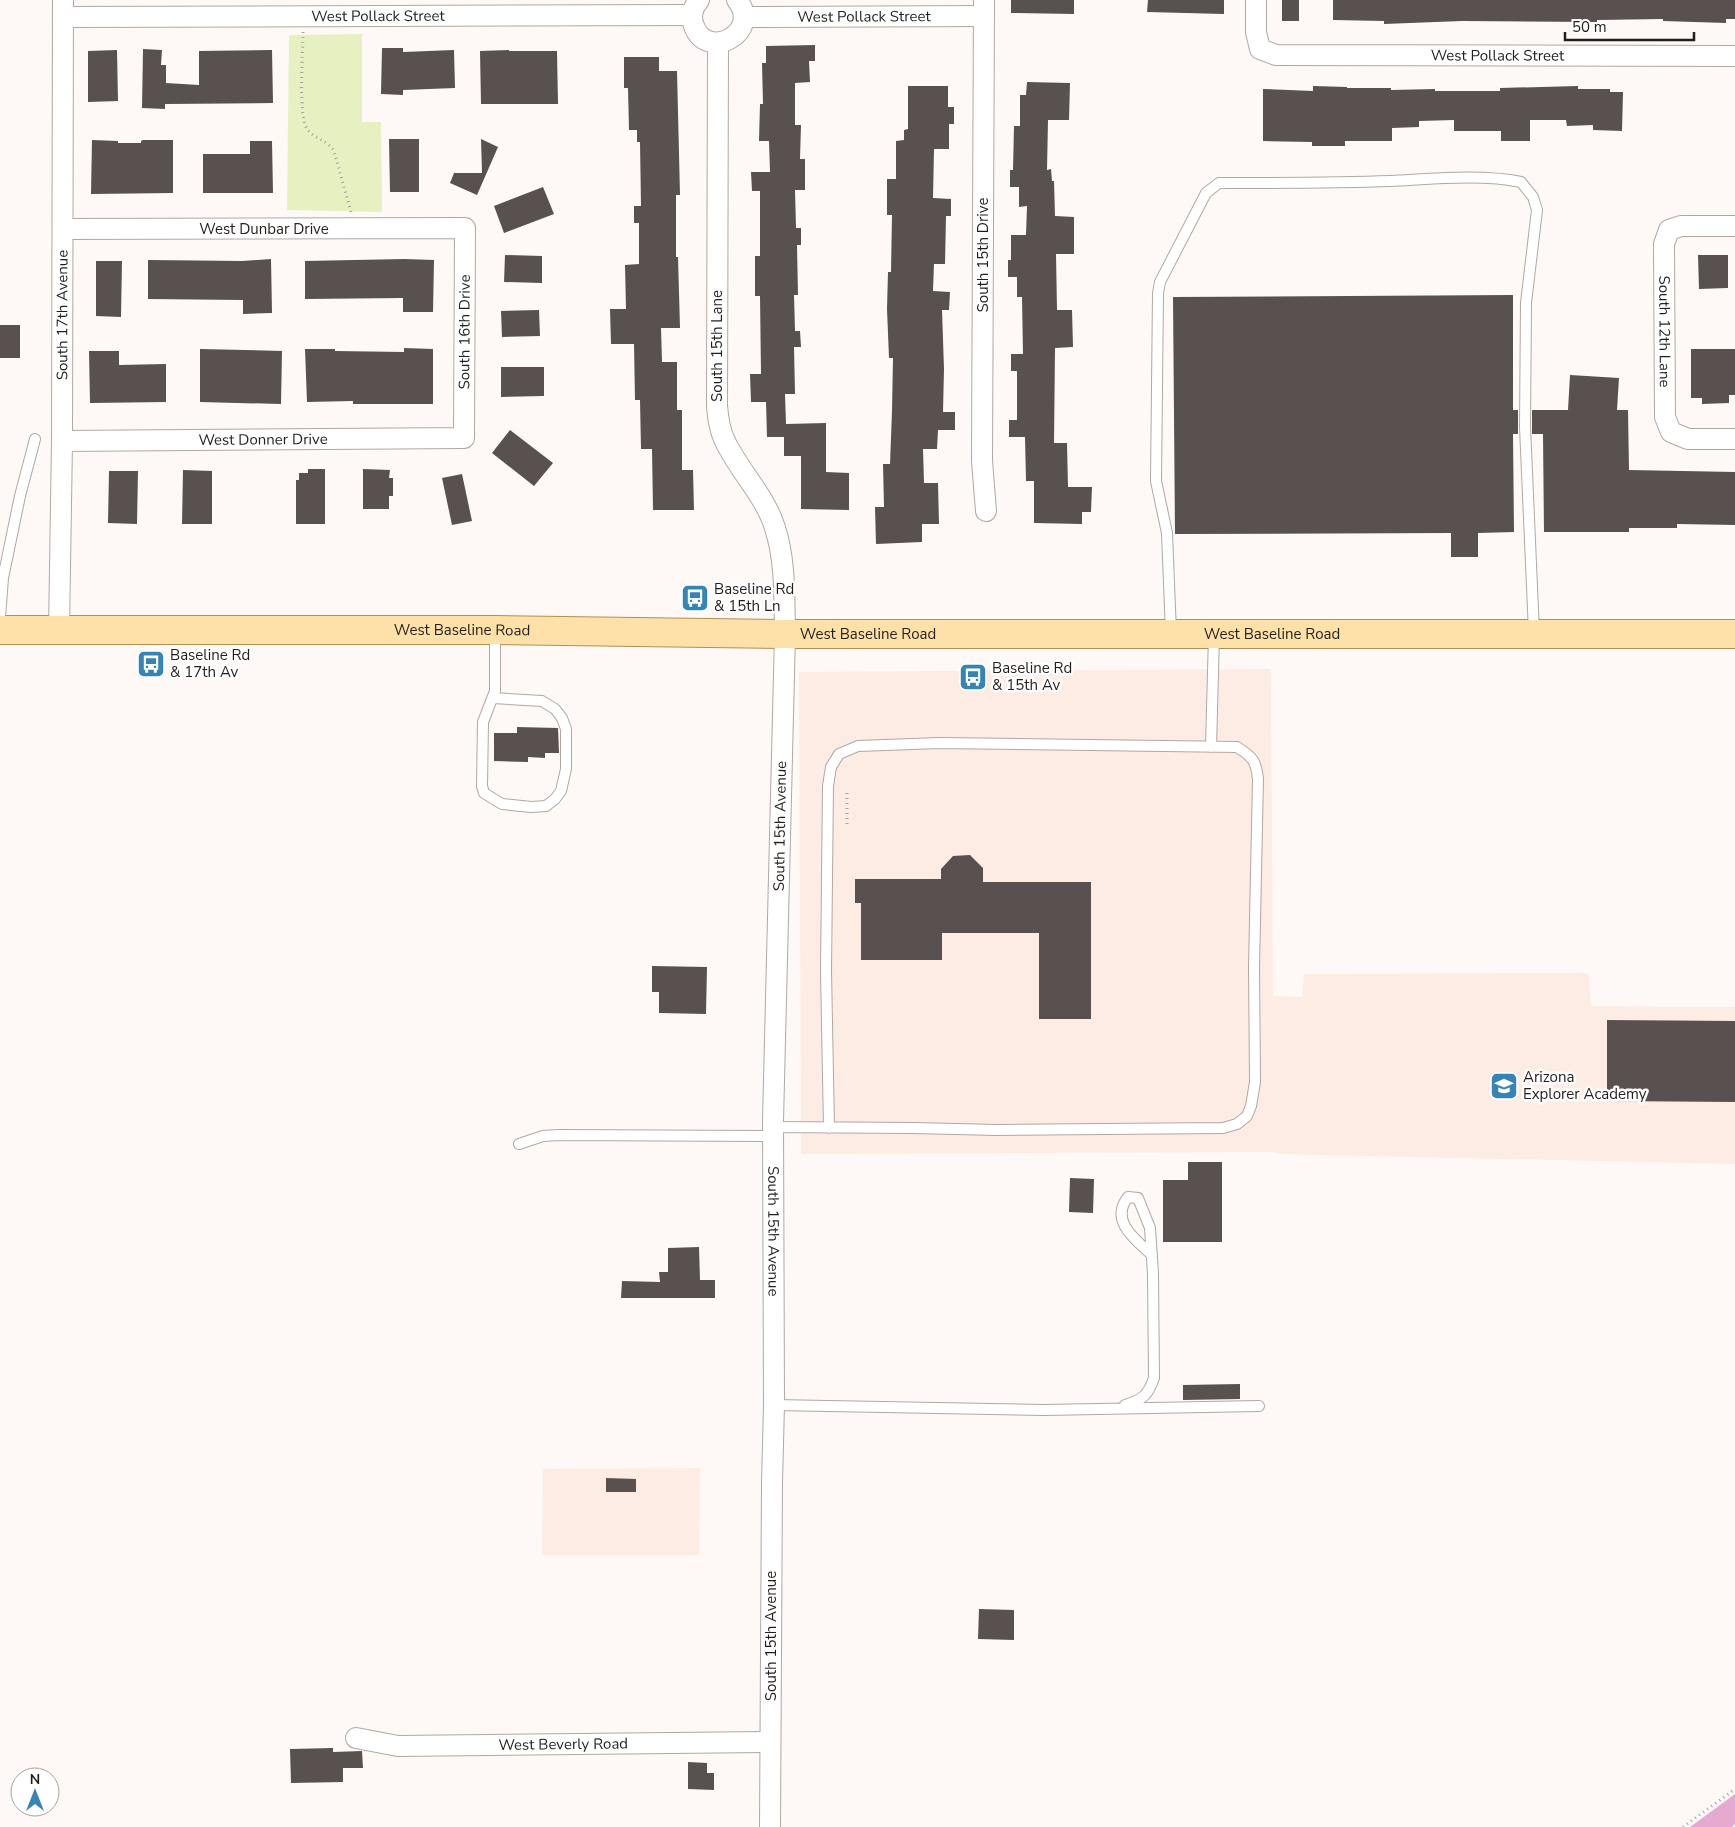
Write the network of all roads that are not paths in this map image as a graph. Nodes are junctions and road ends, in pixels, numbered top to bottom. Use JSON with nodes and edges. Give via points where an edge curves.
{"nodes":[{"id":1,"x":1256,"y":0,"type":"edge"},
{"id":2,"x":469,"y":8,"type":"edge"},
{"id":3,"x":695,"y":8,"type":"edge"},
{"id":4,"x":984,"y":8,"type":"edge"},
{"id":5,"x":63,"y":9,"type":"edge"},
{"id":6,"x":740,"y":9,"type":"edge"},
{"id":7,"x":718,"y":43,"type":"junction"},
{"id":8,"x":1735,"y":56,"type":"edge"},
{"id":9,"x":1735,"y":226,"type":"edge"},
{"id":10,"x":465,"y":228,"type":"joint"},
{"id":11,"x":63,"y":229,"type":"junction"},
{"id":12,"x":464,"y":438,"type":"joint"},
{"id":13,"x":35,"y":439,"type":"dead end"},
{"id":14,"x":1735,"y":439,"type":"edge"},
{"id":15,"x":62,"y":441,"type":"junction"},
{"id":16,"x":986,"y":511,"type":"dead end"},
{"id":17,"x":0,"y":617,"type":"edge"},
{"id":18,"x":0,"y":630,"type":"edge"},
{"id":19,"x":59,"y":630,"type":"junction"},
{"id":20,"x":495,"y":630,"type":"junction"},
{"id":21,"x":1534,"y":633,"type":"junction"},
{"id":22,"x":785,"y":634,"type":"junction"},
{"id":23,"x":1171,"y":634,"type":"junction"},
{"id":24,"x":1214,"y":634,"type":"junction"},
{"id":25,"x":1735,"y":634,"type":"edge"},
{"id":26,"x":493,"y":698,"type":"junction"},
{"id":27,"x":1211,"y":747,"type":"junction"},
{"id":28,"x":829,"y":1128,"type":"junction"},
{"id":29,"x":773,"y":1131,"type":"junction"},
{"id":30,"x":519,"y":1144,"type":"dead end"},
{"id":31,"x":1152,"y":1255,"type":"junction"},
{"id":32,"x":774,"y":1405,"type":"junction"},
{"id":33,"x":1259,"y":1406,"type":"dead end"},
{"id":34,"x":1114,"y":1408,"type":"junction"},
{"id":35,"x":356,"y":1738,"type":"dead end"},
{"id":36,"x":770,"y":1742,"type":"junction"},
{"id":37,"x":770,"y":1827,"type":"edge"}],
"edges":[{"from":1,"to":8,"type":"street","name":"West Pollack Street","via":[[1256,32],[1260,49],[1276,55]]},
{"from":2,"to":3,"type":"street","name":"West Pollack Street"},
{"from":2,"to":5,"type":"street","name":"West Pollack Street"},
{"from":3,"to":7,"type":"street","via":[[695,29],[704,39]]},
{"from":4,"to":6,"type":"street","name":"West Pollack Street"},
{"from":4,"to":16,"type":"street","name":"South 15th Drive","via":[[982,461]]},
{"from":5,"to":11,"type":"street","name":"South 17th Avenue"},
{"from":6,"to":7,"type":"street","via":[[742,25],[733,38]]},
{"from":7,"to":22,"type":"street","name":"South 15th Lane","via":[[719,425],[724,440],[775,528],[782,570]]},
{"from":9,"to":14,"type":"street","name":"South 12th Lane","via":[[1680,226],[1669,230],[1664,244],[1664,417],[1672,432],[1688,440]]},
{"from":10,"to":11,"type":"street","name":"West Dunbar Drive"},
{"from":10,"to":12,"type":"street","name":"South 16th Drive"},
{"from":11,"to":15,"type":"street","name":"South 17th Avenue"},
{"from":12,"to":15,"type":"street","name":"West Donner Drive"},
{"from":13,"to":17,"type":"lane","via":[[2,578]]},
{"from":15,"to":19,"type":"street","name":"South 17th Avenue"},
{"from":18,"to":19,"type":"main road","name":"West Baseline Road"},
{"from":19,"to":20,"type":"main road","name":"West Baseline Road"},
{"from":20,"to":22,"type":"main road","name":"West Baseline Road"},
{"from":20,"to":26,"type":"lane"},
{"from":21,"to":23,"type":"lane","via":[[1525,427],[1526,303],[1538,210],[1522,182],[1444,179],[1219,183],[1206,193],[1160,282],[1158,293],[1156,481],[1167,533]]},
{"from":21,"to":24,"type":"main road","name":"West Baseline Road"},
{"from":21,"to":25,"type":"main road","name":"West Baseline Road"},
{"from":22,"to":23,"type":"main road","name":"West Baseline Road"},
{"from":22,"to":29,"type":"street","name":"South 15th Avenue"},
{"from":23,"to":24,"type":"main road","name":"West Baseline Road"},
{"from":24,"to":27,"type":"lane"},
{"from":26,"to":26,"type":"lane","via":[[483,722],[484,793],[502,804],[546,806],[561,791],[564,781],[566,729],[562,718],[542,701]]},
{"from":27,"to":28,"type":"lane","via":[[939,743],[858,746],[839,754],[831,767],[828,786],[826,971]]},
{"from":27,"to":28,"type":"lane","via":[[1238,748],[1257,764],[1255,1082],[1247,1116],[1238,1124],[1223,1128]]},
{"from":28,"to":29,"type":"lane"},
{"from":29,"to":30,"type":"lane","via":[[559,1135],[543,1136]]},
{"from":29,"to":32,"type":"street","name":"South 15th Avenue"},
{"from":31,"to":31,"type":"lane","via":[[1150,1228],[1144,1208],[1138,1198],[1128,1197],[1122,1214],[1126,1230]]},
{"from":31,"to":34,"type":"lane","via":[[1154,1378],[1148,1393],[1134,1403]]},
{"from":32,"to":34,"type":"lane","via":[[1044,1410]]},
{"from":32,"to":36,"type":"street","name":"South 15th Avenue"},
{"from":33,"to":34,"type":"lane"},
{"from":35,"to":36,"type":"street","name":"West Beverly Road","via":[[398,1746]]},
{"from":36,"to":37,"type":"street","name":"South 15th Avenue"}]}
